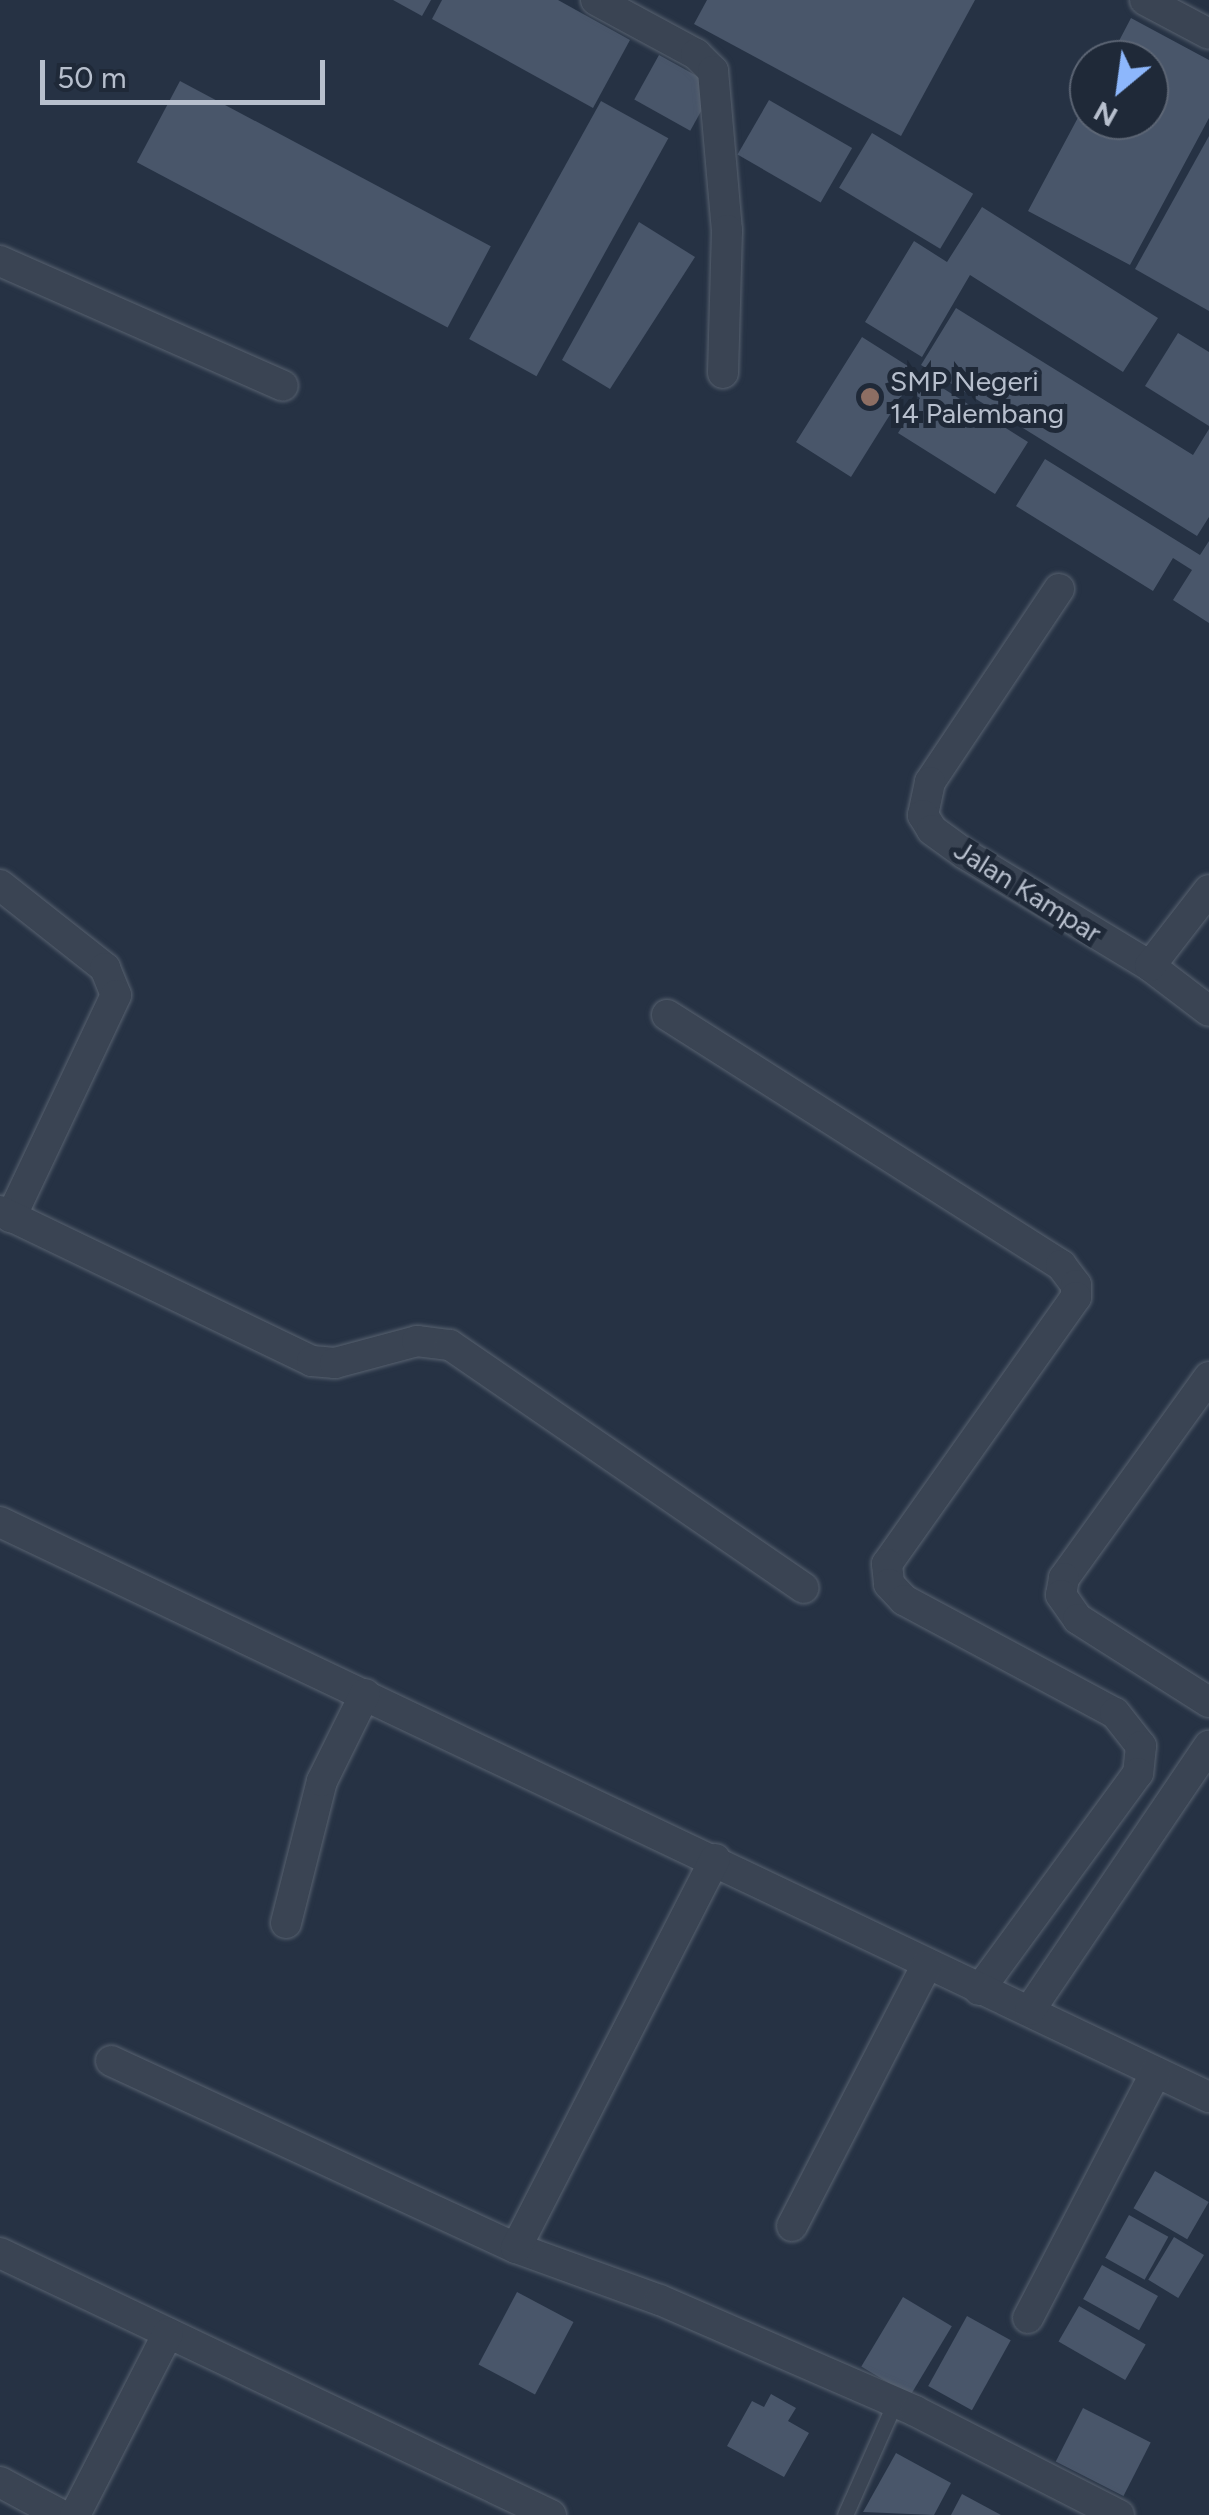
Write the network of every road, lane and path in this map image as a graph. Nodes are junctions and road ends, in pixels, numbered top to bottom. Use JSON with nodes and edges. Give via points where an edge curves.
{"nodes":[{"id":1,"x":596,"y":0,"type":"edge"},
{"id":2,"x":1145,"y":0,"type":"edge"},
{"id":3,"x":1209,"y":34,"type":"edge"},
{"id":4,"x":0,"y":261,"type":"edge"},
{"id":5,"x":723,"y":373,"type":"dead end"},
{"id":6,"x":283,"y":386,"type":"dead end"},
{"id":7,"x":1059,"y":589,"type":"dead end"},
{"id":8,"x":0,"y":885,"type":"edge"},
{"id":9,"x":1209,"y":890,"type":"edge"},
{"id":10,"x":1150,"y":966,"type":"junction"},
{"id":11,"x":1209,"y":1011,"type":"edge"},
{"id":12,"x":666,"y":1015,"type":"dead end"},
{"id":13,"x":6,"y":1214,"type":"edge"},
{"id":14,"x":1209,"y":1377,"type":"edge"},
{"id":15,"x":0,"y":1522,"type":"edge"},
{"id":16,"x":804,"y":1588,"type":"dead end"},
{"id":17,"x":366,"y":1694,"type":"junction"},
{"id":18,"x":1209,"y":1702,"type":"edge"},
{"id":19,"x":1209,"y":1746,"type":"edge"},
{"id":20,"x":715,"y":1859,"type":"junction"},
{"id":21,"x":286,"y":1923,"type":"dead end"},
{"id":22,"x":926,"y":1966,"type":"junction"},
{"id":23,"x":979,"y":1990,"type":"junction"},
{"id":24,"x":1030,"y":2010,"type":"junction"},
{"id":25,"x":110,"y":2061,"type":"dead end"},
{"id":26,"x":1156,"y":2072,"type":"junction"},
{"id":27,"x":1209,"y":2097,"type":"edge"},
{"id":28,"x":792,"y":2226,"type":"dead end"},
{"id":29,"x":516,"y":2248,"type":"junction"},
{"id":30,"x":0,"y":2253,"type":"edge"},
{"id":31,"x":1028,"y":2318,"type":"dead end"},
{"id":32,"x":168,"y":2333,"type":"junction"},
{"id":33,"x":896,"y":2402,"type":"junction"},
{"id":34,"x":0,"y":2482,"type":"edge"},
{"id":35,"x":61,"y":2515,"type":"edge"},
{"id":36,"x":75,"y":2515,"type":"edge"},
{"id":37,"x":551,"y":2515,"type":"edge"},
{"id":38,"x":846,"y":2515,"type":"edge"},
{"id":39,"x":1119,"y":2515,"type":"edge"}],
"edges":[{"from":1,"to":5,"type":"street","via":[[696,54],[714,71],[728,230]]},
{"from":2,"to":3,"type":"street"},
{"from":4,"to":6,"type":"street"},
{"from":7,"to":10,"type":"street","name":"Jalan Kampar","via":[[930,782],[923,815],[965,854]]},
{"from":8,"to":13,"type":"street","via":[[105,968],[116,994]]},
{"from":9,"to":10,"type":"street"},
{"from":10,"to":11,"type":"street","name":"Jalan Kampar"},
{"from":12,"to":23,"type":"street","via":[[1061,1265],[1076,1285],[1076,1297],[887,1564],[888,1584],[904,1600],[1115,1713],[1141,1746],[1138,1773]]},
{"from":13,"to":16,"type":"street","via":[[312,1362],[335,1363],[417,1341],[450,1345]]},
{"from":14,"to":18,"type":"street","via":[[1064,1578],[1061,1595],[1078,1619]]},
{"from":15,"to":17,"type":"street"},
{"from":17,"to":20,"type":"street"},
{"from":17,"to":21,"type":"street","via":[[322,1781]]},
{"from":19,"to":24,"type":"street"},
{"from":20,"to":22,"type":"street"},
{"from":20,"to":29,"type":"street"},
{"from":22,"to":23,"type":"street"},
{"from":22,"to":28,"type":"street"},
{"from":23,"to":24,"type":"street"},
{"from":24,"to":26,"type":"street"},
{"from":25,"to":29,"type":"street"},
{"from":26,"to":27,"type":"street"},
{"from":26,"to":31,"type":"street"},
{"from":29,"to":33,"type":"street","via":[[660,2300]]},
{"from":30,"to":32,"type":"street"},
{"from":32,"to":36,"type":"street"},
{"from":32,"to":37,"type":"street"},
{"from":33,"to":38,"type":"lane"},
{"from":33,"to":39,"type":"street"},
{"from":34,"to":35,"type":"street"}]}
